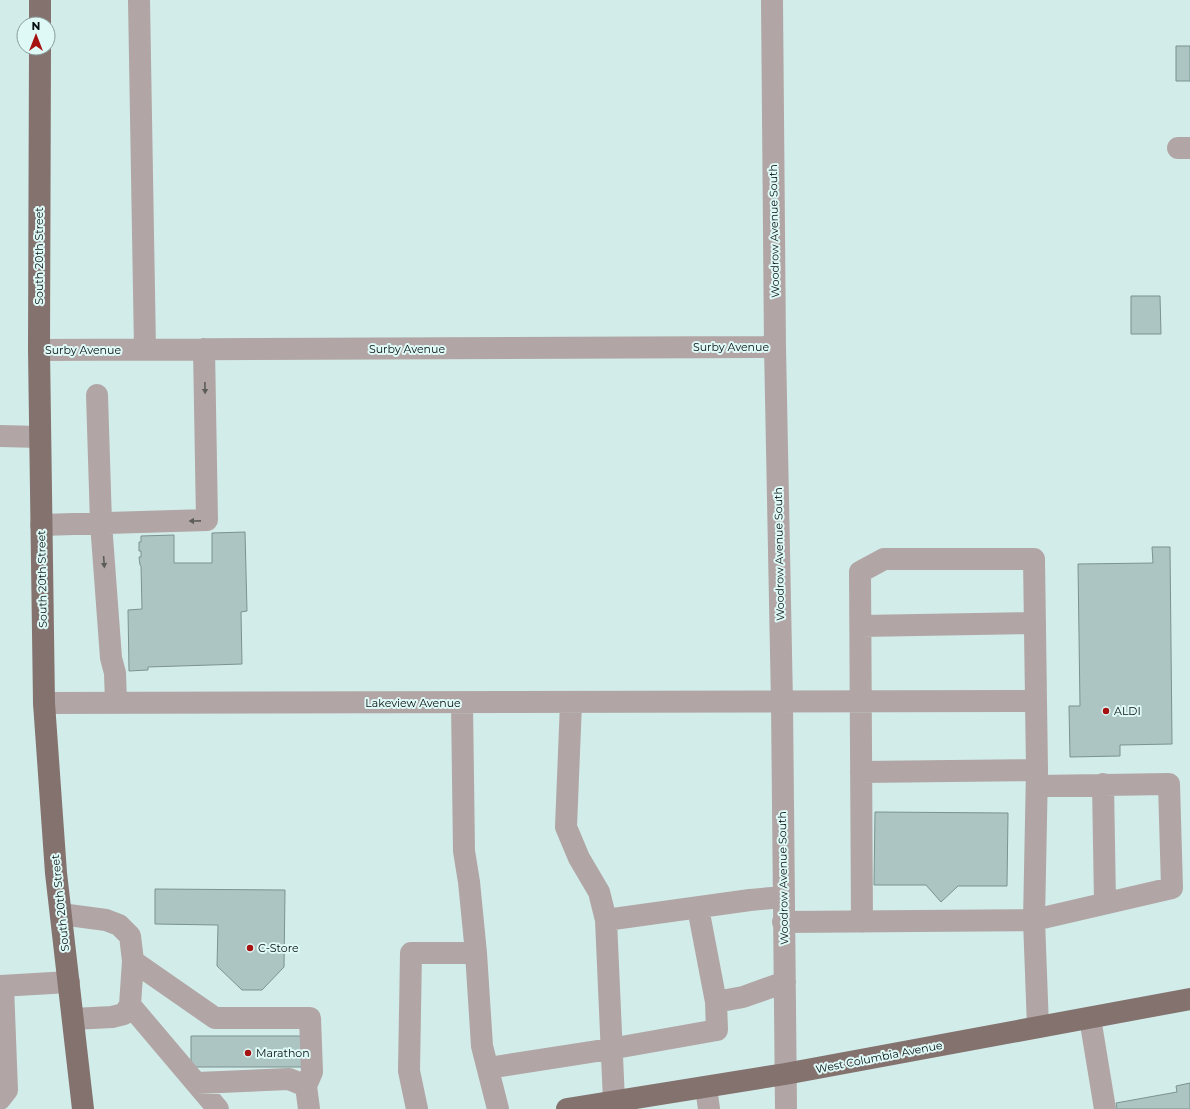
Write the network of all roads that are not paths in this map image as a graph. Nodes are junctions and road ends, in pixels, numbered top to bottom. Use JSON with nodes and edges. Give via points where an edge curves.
{"nodes":[{"id":1,"x":40,"y":0,"type":"edge"},
{"id":2,"x":140,"y":0,"type":"edge"},
{"id":3,"x":772,"y":0,"type":"edge"},
{"id":4,"x":40,"y":16,"type":"edge"},
{"id":5,"x":40,"y":56,"type":"edge"},
{"id":6,"x":775,"y":347,"type":"junction"},
{"id":7,"x":145,"y":349,"type":"junction"},
{"id":8,"x":204,"y":349,"type":"junction"},
{"id":9,"x":39,"y":350,"type":"junction"},
{"id":10,"x":97,"y":395,"type":"dead end"},
{"id":11,"x":0,"y":436,"type":"edge"},
{"id":12,"x":40,"y":437,"type":"junction"},
{"id":13,"x":101,"y":523,"type":"junction"},
{"id":14,"x":41,"y":525,"type":"junction"},
{"id":15,"x":1035,"y":623,"type":"junction"},
{"id":16,"x":861,"y":626,"type":"junction"},
{"id":17,"x":1036,"y":701,"type":"junction"},
{"id":18,"x":782,"y":702,"type":"junction"},
{"id":19,"x":861,"y":702,"type":"junction"},
{"id":20,"x":44,"y":703,"type":"junction"},
{"id":21,"x":116,"y":703,"type":"junction"},
{"id":22,"x":462,"y":703,"type":"junction"},
{"id":23,"x":571,"y":703,"type":"junction"},
{"id":24,"x":861,"y":772,"type":"junction"},
{"id":25,"x":1037,"y":778,"type":"junction"},
{"id":26,"x":1103,"y":784,"type":"junction"},
{"id":27,"x":783,"y":897,"type":"junction"},
{"id":28,"x":1105,"y":903,"type":"junction"},
{"id":29,"x":698,"y":908,"type":"junction"},
{"id":30,"x":61,"y":914,"type":"junction"},
{"id":31,"x":606,"y":920,"type":"junction"},
{"id":32,"x":1034,"y":920,"type":"junction"},
{"id":33,"x":783,"y":922,"type":"junction"},
{"id":34,"x":862,"y":922,"type":"junction"},
{"id":35,"x":476,"y":953,"type":"junction"},
{"id":36,"x":133,"y":961,"type":"junction"},
{"id":37,"x":68,"y":982,"type":"junction"},
{"id":38,"x":785,"y":982,"type":"junction"},
{"id":39,"x":2,"y":986,"type":"edge"},
{"id":40,"x":1190,"y":999,"type":"edge"},
{"id":41,"x":716,"y":1002,"type":"junction"},
{"id":42,"x":130,"y":1005,"type":"junction"},
{"id":43,"x":1090,"y":1018,"type":"junction"},
{"id":44,"x":73,"y":1019,"type":"junction"},
{"id":45,"x":1038,"y":1027,"type":"junction"},
{"id":46,"x":612,"y":1048,"type":"junction"},
{"id":47,"x":488,"y":1068,"type":"junction"},
{"id":48,"x":785,"y":1074,"type":"junction"},
{"id":49,"x":197,"y":1083,"type":"junction"},
{"id":50,"x":306,"y":1086,"type":"junction"},
{"id":51,"x":706,"y":1087,"type":"junction"},
{"id":52,"x":0,"y":1099,"type":"edge"},
{"id":53,"x":612,"y":1104,"type":"edge"},
{"id":54,"x":579,"y":1108,"type":"edge"},
{"id":55,"x":83,"y":1109,"type":"edge"},
{"id":56,"x":218,"y":1109,"type":"edge"},
{"id":57,"x":309,"y":1109,"type":"edge"},
{"id":58,"x":417,"y":1109,"type":"edge"},
{"id":59,"x":498,"y":1109,"type":"edge"},
{"id":60,"x":709,"y":1109,"type":"edge"},
{"id":61,"x":786,"y":1109,"type":"edge"},
{"id":62,"x":1105,"y":1109,"type":"edge"}],
"edges":[{"from":1,"to":4,"type":"main road"},
{"from":2,"to":7,"type":"street"},
{"from":3,"to":6,"type":"street","name":"Woodrow Avenue South"},
{"from":5,"to":9,"type":"main road","name":"South 20th Street"},
{"from":6,"to":8,"type":"street","name":"Surby Avenue"},
{"from":6,"to":18,"type":"street","name":"Woodrow Avenue South"},
{"from":7,"to":8,"type":"street","name":"Surby Avenue"},
{"from":7,"to":9,"type":"street","name":"Surby Avenue"},
{"from":8,"to":13,"type":"street","one_way":true,"via":[[207,520]]},
{"from":9,"to":12,"type":"main road","name":"South 20th Street"},
{"from":10,"to":13,"type":"street"},
{"from":11,"to":12,"type":"street"},
{"from":12,"to":14,"type":"main road","name":"South 20th Street"},
{"from":13,"to":14,"type":"street"},
{"from":13,"to":21,"type":"street","one_way":true},
{"from":14,"to":20,"type":"main road","name":"South 20th Street"},
{"from":15,"to":16,"type":"street"},
{"from":15,"to":16,"type":"street","via":[[1034,559],[884,559],[860,572]]},
{"from":15,"to":17,"type":"street"},
{"from":16,"to":19,"type":"street"},
{"from":17,"to":19,"type":"street","name":"Lakeview Avenue"},
{"from":17,"to":25,"type":"street"},
{"from":18,"to":19,"type":"street","name":"Lakeview Avenue"},
{"from":18,"to":23,"type":"street","name":"Lakeview Avenue"},
{"from":18,"to":27,"type":"street","name":"Woodrow Avenue South"},
{"from":19,"to":24,"type":"street"},
{"from":20,"to":21,"type":"street","name":"Lakeview Avenue"},
{"from":20,"to":30,"type":"main road","name":"South 20th Street"},
{"from":21,"to":22,"type":"street","name":"Lakeview Avenue"},
{"from":22,"to":23,"type":"street","name":"Lakeview Avenue"},
{"from":22,"to":35,"type":"street","via":[[464,852]]},
{"from":23,"to":31,"type":"street","via":[[566,827],[579,858],[599,892]]},
{"from":24,"to":25,"type":"street"},
{"from":24,"to":34,"type":"street"},
{"from":25,"to":26,"type":"street"},
{"from":25,"to":32,"type":"street"},
{"from":26,"to":28,"type":"street"},
{"from":26,"to":28,"type":"street","via":[[1169,784],[1172,888]]},
{"from":27,"to":29,"type":"street"},
{"from":27,"to":33,"type":"street","name":"Woodrow Avenue South"},
{"from":28,"to":32,"type":"street"},
{"from":29,"to":31,"type":"street"},
{"from":29,"to":41,"type":"street"},
{"from":30,"to":36,"type":"street","via":[[106,920],[119,925],[130,936]]},
{"from":30,"to":37,"type":"main road","name":"South 20th Street"},
{"from":31,"to":46,"type":"street"},
{"from":32,"to":34,"type":"street"},
{"from":32,"to":45,"type":"street"},
{"from":33,"to":34,"type":"street"},
{"from":33,"to":38,"type":"street","name":"Woodrow Avenue South"},
{"from":35,"to":47,"type":"street","via":[[482,1046]]},
{"from":35,"to":58,"type":"street","via":[[411,953],[410,1071]]},
{"from":36,"to":42,"type":"street"},
{"from":36,"to":50,"type":"street","via":[[215,1018],[310,1018],[312,1072]]},
{"from":37,"to":39,"type":"street"},
{"from":37,"to":44,"type":"main road","name":"South 20th Street"},
{"from":38,"to":41,"type":"street","via":[[743,997]]},
{"from":38,"to":48,"type":"street","name":"Woodrow Avenue South"},
{"from":39,"to":52,"type":"street","via":[[8,1090]]},
{"from":40,"to":43,"type":"main road","name":"West Columbia Avenue"},
{"from":41,"to":46,"type":"street","via":[[717,1030]]},
{"from":42,"to":44,"type":"street","via":[[124,1014],[112,1017]]},
{"from":42,"to":49,"type":"street"},
{"from":43,"to":45,"type":"main road","name":"West Columbia Avenue"},
{"from":43,"to":62,"type":"street"},
{"from":44,"to":55,"type":"main road","name":"South 20th Street"},
{"from":45,"to":48,"type":"main road","name":"West Columbia Avenue"},
{"from":46,"to":47,"type":"street"},
{"from":46,"to":53,"type":"street"},
{"from":47,"to":59,"type":"street"},
{"from":48,"to":51,"type":"main road","name":"West Columbia Avenue"},
{"from":48,"to":61,"type":"street","name":"Woodrow Avenue South"},
{"from":49,"to":50,"type":"street","via":[[289,1079]]},
{"from":49,"to":56,"type":"street"},
{"from":50,"to":57,"type":"street"},
{"from":51,"to":53,"type":"main road","name":"West Columbia Avenue"},
{"from":51,"to":60,"type":"street"},
{"from":53,"to":54,"type":"main road","name":"West Columbia Avenue"}]}
